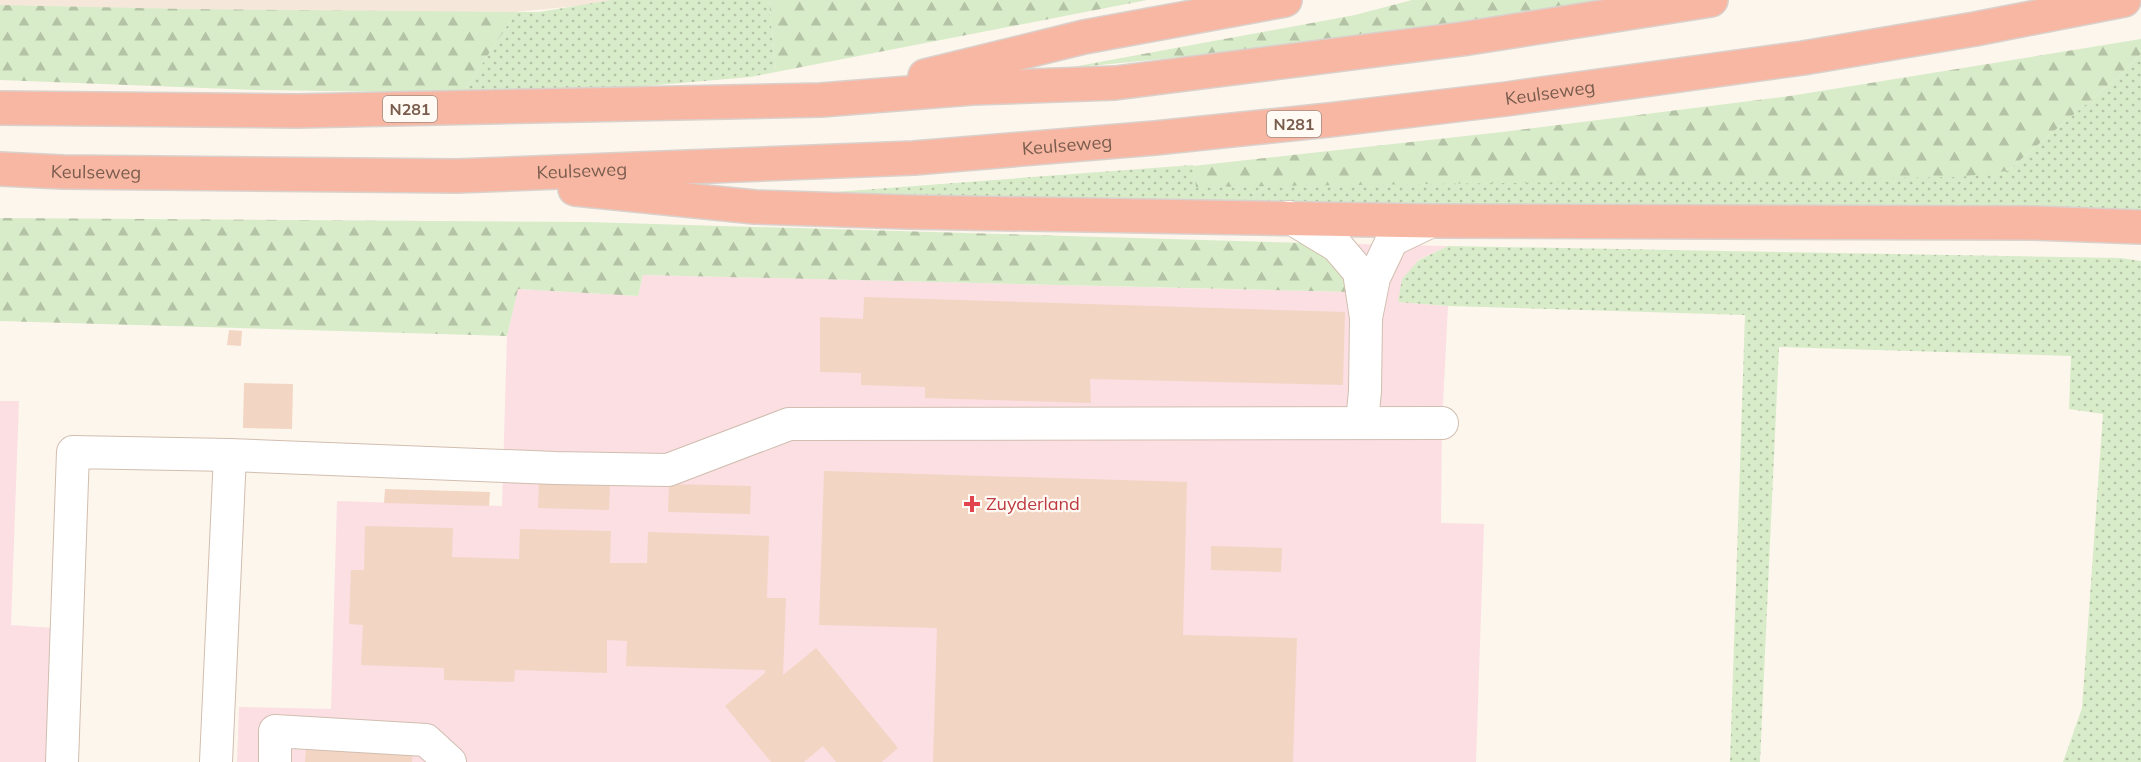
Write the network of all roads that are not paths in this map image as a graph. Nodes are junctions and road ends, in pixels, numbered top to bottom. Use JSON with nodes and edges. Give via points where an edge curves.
{"nodes":[{"id":1,"x":1285,"y":0,"type":"edge"},
{"id":2,"x":1711,"y":0,"type":"edge"},
{"id":3,"x":2124,"y":0,"type":"edge"},
{"id":4,"x":821,"y":100,"type":"junction"},
{"id":5,"x":0,"y":108,"type":"edge"},
{"id":6,"x":0,"y":169,"type":"edge"},
{"id":7,"x":457,"y":176,"type":"junction"},
{"id":8,"x":1289,"y":218,"type":"junction"},
{"id":9,"x":1432,"y":220,"type":"junction"},
{"id":10,"x":2135,"y":229,"type":"edge"},
{"id":11,"x":1366,"y":318,"type":"junction"},
{"id":12,"x":1362,"y":422,"type":"junction"},
{"id":13,"x":1442,"y":423,"type":"dead end"},
{"id":14,"x":230,"y":455,"type":"junction"},
{"id":15,"x":62,"y":762,"type":"edge"},
{"id":16,"x":216,"y":762,"type":"edge"},
{"id":17,"x":275,"y":762,"type":"edge"},
{"id":18,"x":450,"y":762,"type":"edge"}],
"edges":[{"from":1,"to":4,"type":"highway","number":"N281","via":[[1084,38]]},
{"from":2,"to":4,"type":"highway","number":"N281","via":[[1462,39],[1115,83],[972,88]]},
{"from":3,"to":7,"type":"highway","name":"Keulseweg","number":"N281","via":[[1803,58],[1329,120],[914,158]]},
{"from":4,"to":5,"type":"highway","number":"N281","via":[[296,111]]},
{"from":6,"to":7,"type":"highway","name":"Keulseweg","number":"N281"},
{"from":7,"to":8,"type":"highway","number":"N281","via":[[755,207]]},
{"from":8,"to":9,"type":"highway","number":"N281"},
{"from":8,"to":11,"type":"lane","via":[[1337,246],[1359,272]]},
{"from":9,"to":10,"type":"highway","number":"N281","via":[[2034,223]]},
{"from":9,"to":11,"type":"lane","via":[[1392,240],[1374,278]]},
{"from":11,"to":12,"type":"lane"},
{"from":12,"to":13,"type":"lane"},
{"from":12,"to":14,"type":"lane","via":[[789,424],[668,470]]},
{"from":14,"to":15,"type":"lane","via":[[73,452]]},
{"from":14,"to":16,"type":"lane"},
{"from":17,"to":18,"type":"lane","via":[[275,731],[426,740]]}]}
